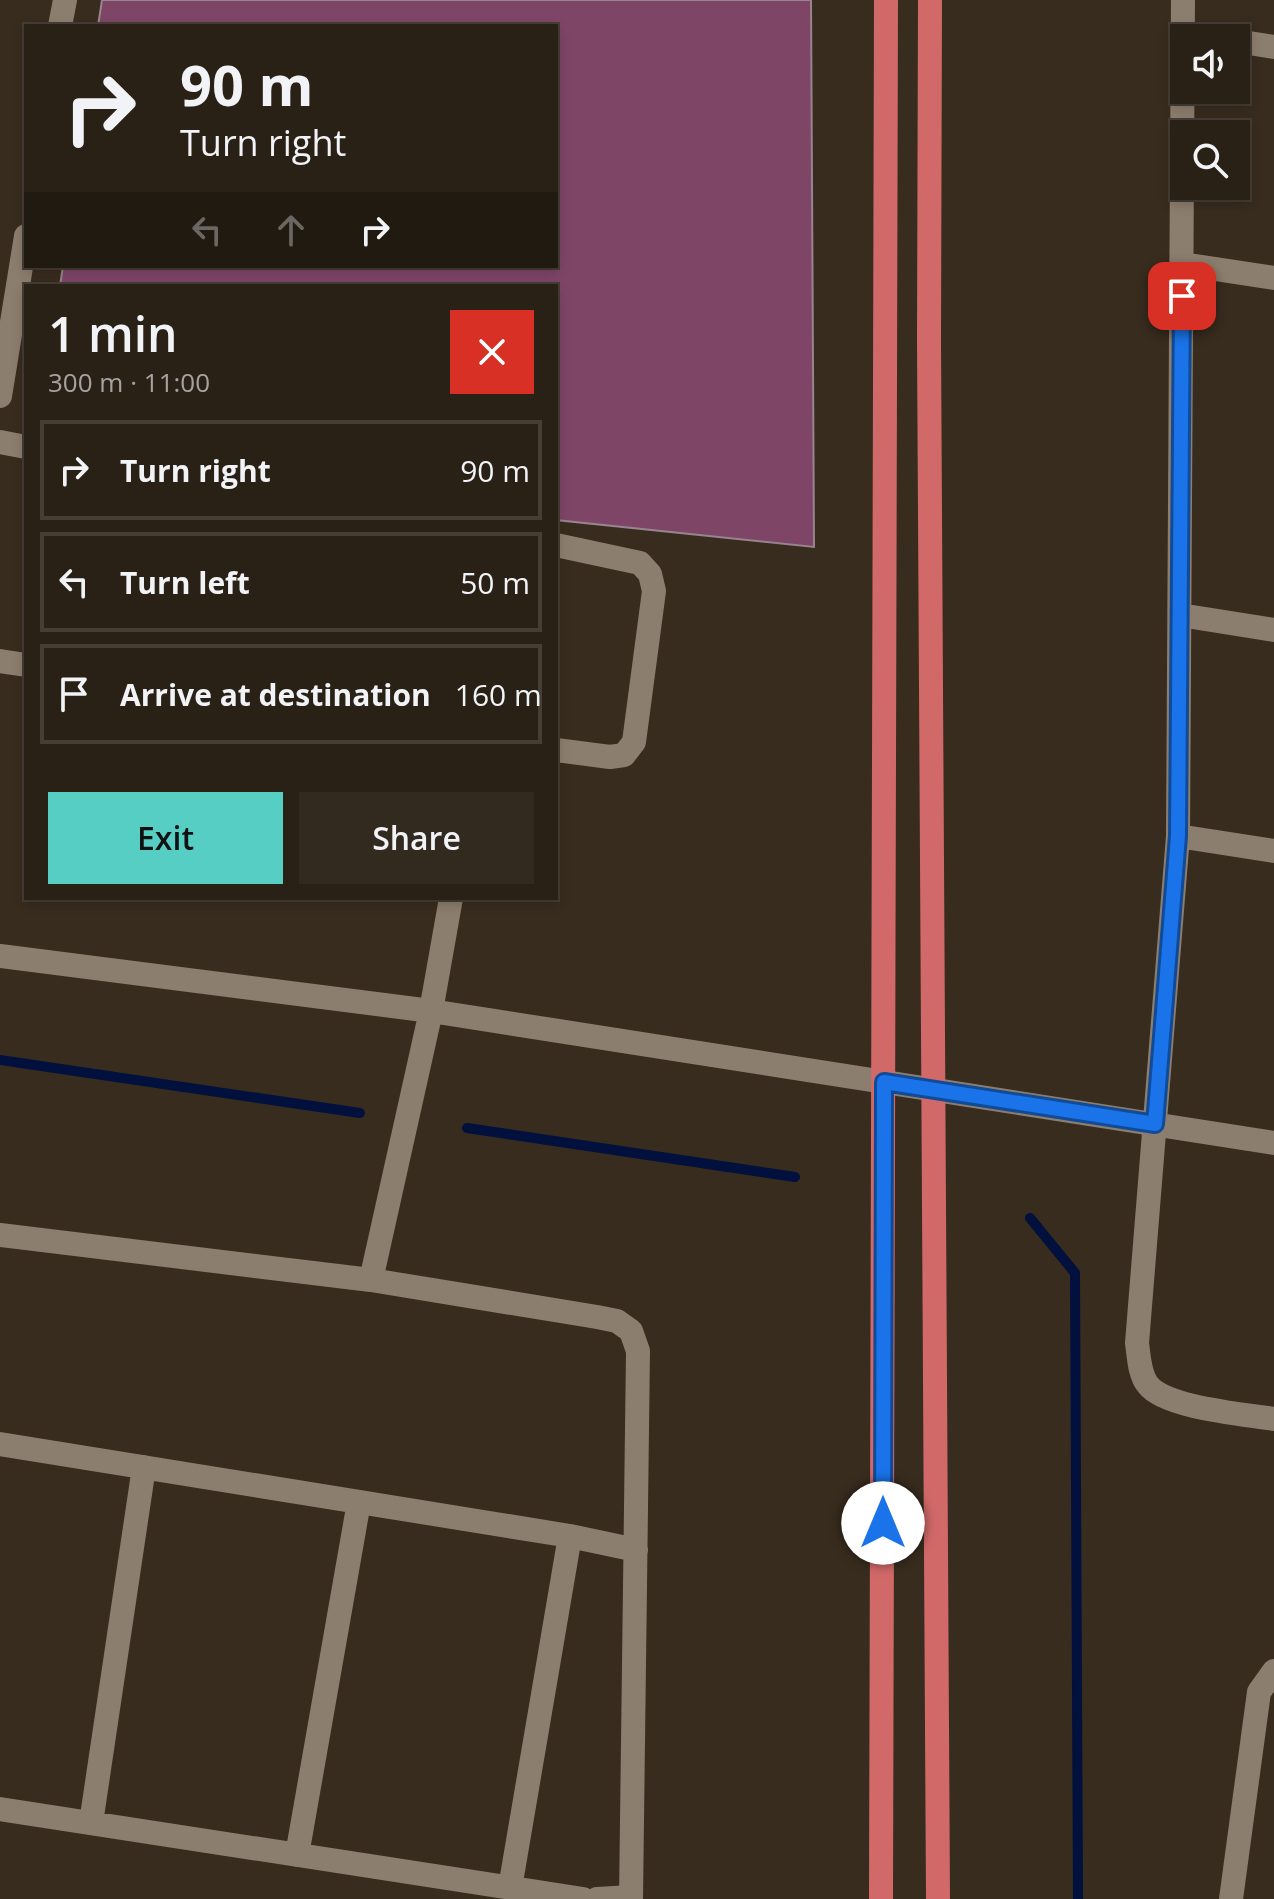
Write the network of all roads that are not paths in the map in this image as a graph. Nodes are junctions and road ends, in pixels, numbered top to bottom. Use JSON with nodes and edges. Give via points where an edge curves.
{"nodes":[{"id":1,"x":65,"y":0,"type":"edge"},
{"id":2,"x":886,"y":0,"type":"edge"},
{"id":3,"x":930,"y":0,"type":"edge"},
{"id":4,"x":1183,"y":0,"type":"edge"},
{"id":5,"x":60,"y":24,"type":"edge"},
{"id":6,"x":1183,"y":24,"type":"edge"},
{"id":7,"x":1250,"y":43,"type":"edge"},
{"id":8,"x":1274,"y":47,"type":"edge"},
{"id":9,"x":1183,"y":104,"type":"edge"},
{"id":10,"x":24,"y":248,"type":"edge"},
{"id":11,"x":1182,"y":264,"type":"junction"},
{"id":12,"x":1274,"y":278,"type":"edge"},
{"id":13,"x":0,"y":396,"type":"edge"},
{"id":14,"x":0,"y":442,"type":"edge"},
{"id":15,"x":24,"y":447,"type":"edge"},
{"id":16,"x":558,"y":545,"type":"edge"},
{"id":17,"x":1180,"y":615,"type":"junction"},
{"id":18,"x":1274,"y":630,"type":"edge"},
{"id":19,"x":0,"y":661,"type":"edge"},
{"id":20,"x":24,"y":665,"type":"edge"},
{"id":21,"x":558,"y":750,"type":"edge"},
{"id":22,"x":1178,"y":836,"type":"junction"},
{"id":23,"x":1274,"y":851,"type":"edge"},
{"id":24,"x":451,"y":900,"type":"edge"},
{"id":25,"x":0,"y":956,"type":"edge"},
{"id":26,"x":431,"y":1011,"type":"junction"},
{"id":27,"x":884,"y":1082,"type":"junction"},
{"id":28,"x":933,"y":1090,"type":"junction"},
{"id":29,"x":1155,"y":1124,"type":"junction"},
{"id":30,"x":1274,"y":1143,"type":"edge"},
{"id":31,"x":0,"y":1235,"type":"edge"},
{"id":32,"x":371,"y":1280,"type":"junction"},
{"id":33,"x":1274,"y":1419,"type":"edge"},
{"id":34,"x":0,"y":1444,"type":"edge"},
{"id":35,"x":144,"y":1467,"type":"junction"},
{"id":36,"x":359,"y":1502,"type":"junction"},
{"id":37,"x":570,"y":1536,"type":"junction"},
{"id":38,"x":636,"y":1550,"type":"junction"},
{"id":39,"x":1274,"y":1671,"type":"edge"},
{"id":40,"x":0,"y":1809,"type":"edge"},
{"id":41,"x":91,"y":1823,"type":"junction"},
{"id":42,"x":297,"y":1855,"type":"junction"},
{"id":43,"x":510,"y":1888,"type":"junction"},
{"id":44,"x":631,"y":1898,"type":"edge"},
{"id":45,"x":583,"y":1899,"type":"edge"},
{"id":46,"x":597,"y":1899,"type":"edge"},
{"id":47,"x":881,"y":1899,"type":"edge"},
{"id":48,"x":938,"y":1899,"type":"edge"},
{"id":49,"x":1231,"y":1899,"type":"edge"}],
"edges":[{"from":1,"to":5,"type":"street"},
{"from":2,"to":27,"type":"highway"},
{"from":3,"to":28,"type":"highway"},
{"from":4,"to":6,"type":"street"},
{"from":7,"to":8,"type":"street"},
{"from":9,"to":11,"type":"street"},
{"from":10,"to":13,"type":"street"},
{"from":11,"to":12,"type":"street"},
{"from":11,"to":17,"type":"street"},
{"from":14,"to":15,"type":"street"},
{"from":16,"to":21,"type":"street","via":[[640,563],[650,574],[654,591],[634,742],[624,755],[610,757]]},
{"from":17,"to":18,"type":"street"},
{"from":17,"to":22,"type":"street"},
{"from":19,"to":20,"type":"street"},
{"from":22,"to":23,"type":"street"},
{"from":22,"to":29,"type":"street"},
{"from":24,"to":26,"type":"street"},
{"from":25,"to":26,"type":"street"},
{"from":26,"to":27,"type":"street"},
{"from":26,"to":32,"type":"street"},
{"from":27,"to":28,"type":"street"},
{"from":27,"to":47,"type":"highway"},
{"from":28,"to":29,"type":"street"},
{"from":28,"to":48,"type":"highway"},
{"from":29,"to":30,"type":"street"},
{"from":29,"to":33,"type":"street","via":[[1137,1343],[1140,1367],[1148,1385],[1167,1399]]},
{"from":31,"to":32,"type":"street"},
{"from":32,"to":38,"type":"street","via":[[597,1317],[631,1331],[638,1351]]},
{"from":34,"to":35,"type":"street"},
{"from":35,"to":36,"type":"street"},
{"from":35,"to":41,"type":"street"},
{"from":36,"to":37,"type":"street"},
{"from":36,"to":42,"type":"street"},
{"from":37,"to":38,"type":"street"},
{"from":37,"to":43,"type":"street"},
{"from":38,"to":44,"type":"street"},
{"from":39,"to":49,"type":"street","via":[[1259,1692]]},
{"from":40,"to":41,"type":"street"},
{"from":41,"to":42,"type":"street"},
{"from":42,"to":43,"type":"street"},
{"from":43,"to":45,"type":"street"},
{"from":44,"to":46,"type":"street"}]}
